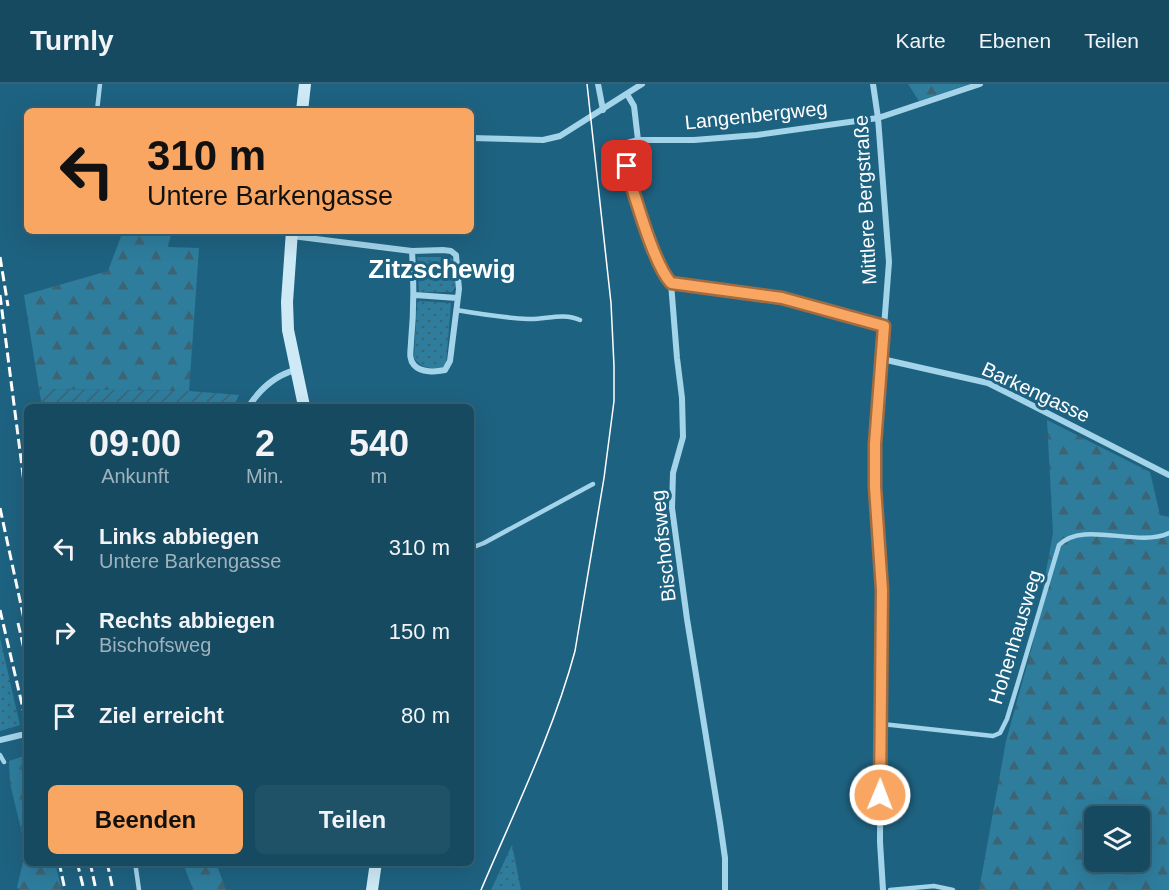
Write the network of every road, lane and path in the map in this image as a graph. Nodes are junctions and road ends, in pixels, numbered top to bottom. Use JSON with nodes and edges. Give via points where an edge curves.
{"nodes":[{"id":1,"x":100,"y":84,"type":"edge"},
{"id":2,"x":305,"y":84,"type":"edge"},
{"id":3,"x":598,"y":84,"type":"edge"},
{"id":4,"x":642,"y":84,"type":"edge"},
{"id":5,"x":873,"y":84,"type":"edge"},
{"id":6,"x":980,"y":84,"type":"edge"},
{"id":7,"x":627,"y":94,"type":"junction"},
{"id":8,"x":97,"y":108,"type":"edge"},
{"id":9,"x":302,"y":108,"type":"edge"},
{"id":10,"x":603,"y":110,"type":"junction"},
{"id":11,"x":878,"y":118,"type":"junction"},
{"id":12,"x":474,"y":138,"type":"edge"},
{"id":13,"x":638,"y":140,"type":"junction"},
{"id":14,"x":610,"y":148,"type":"dead end"},
{"id":15,"x":292,"y":234,"type":"edge"},
{"id":16,"x":412,"y":251,"type":"junction"},
{"id":17,"x":671,"y":283,"type":"junction"},
{"id":18,"x":415,"y":296,"type":"junction"},
{"id":19,"x":457,"y":298,"type":"junction"},
{"id":20,"x":456,"y":310,"type":"junction"},
{"id":21,"x":580,"y":320,"type":"dead end"},
{"id":22,"x":884,"y":326,"type":"junction"},
{"id":23,"x":882,"y":359,"type":"junction"},
{"id":24,"x":295,"y":370,"type":"junction"},
{"id":25,"x":250,"y":404,"type":"edge"},
{"id":26,"x":304,"y":404,"type":"edge"},
{"id":27,"x":1169,"y":475,"type":"edge"},
{"id":28,"x":593,"y":483,"type":"dead end"},
{"id":29,"x":1169,"y":533,"type":"edge"},
{"id":30,"x":474,"y":547,"type":"edge"},
{"id":31,"x":882,"y":724,"type":"junction"},
{"id":32,"x":21,"y":735,"type":"dead end"},
{"id":33,"x":0,"y":740,"type":"edge"},
{"id":34,"x":0,"y":755,"type":"edge"},
{"id":35,"x":4,"y":762,"type":"dead end"},
{"id":36,"x":136,"y":866,"type":"edge"},
{"id":37,"x":375,"y":866,"type":"edge"},
{"id":38,"x":139,"y":890,"type":"edge"},
{"id":39,"x":372,"y":890,"type":"edge"},
{"id":40,"x":725,"y":890,"type":"edge"},
{"id":41,"x":882,"y":890,"type":"edge"},
{"id":42,"x":890,"y":890,"type":"edge"},
{"id":43,"x":953,"y":890,"type":"edge"}],
"edges":[{"from":1,"to":8,"type":"lane"},
{"from":2,"to":9,"type":"main road"},
{"from":3,"to":10,"type":"street"},
{"from":4,"to":7,"type":"street"},
{"from":5,"to":11,"type":"street","name":"Mittlere Bergstraße"},
{"from":6,"to":11,"type":"street","name":"Langenbergweg"},
{"from":7,"to":10,"type":"street"},
{"from":7,"to":13,"type":"street","via":[[634,106]]},
{"from":10,"to":12,"type":"street","via":[[560,136],[543,140]]},
{"from":11,"to":13,"type":"street","name":"Langenbergweg","via":[[757,135]]},
{"from":11,"to":22,"type":"street","name":"Mittlere Bergstraße","via":[[889,262]]},
{"from":13,"to":14,"type":"street"},
{"from":13,"to":17,"type":"street","name":"Bischofsweg","via":[[627,149],[625,157],[629,178],[658,260]]},
{"from":15,"to":16,"type":"street"},
{"from":15,"to":24,"type":"main road","via":[[287,302]]},
{"from":16,"to":18,"type":"street"},
{"from":16,"to":19,"type":"street","via":[[443,250],[456,255]]},
{"from":17,"to":22,"type":"street","via":[[782,298]]},
{"from":17,"to":40,"type":"street","name":"Bischofsweg","via":[[683,437],[673,473],[672,508],[725,858]]},
{"from":18,"to":19,"type":"street"},
{"from":18,"to":20,"type":"street","via":[[410,358],[421,370],[434,372],[449,365]]},
{"from":19,"to":20,"type":"street"},
{"from":20,"to":21,"type":"lane","via":[[531,320],[557,316]]},
{"from":22,"to":23,"type":"street","name":"Mittlere Bergstraße"},
{"from":23,"to":27,"type":"street","name":"Barkengasse","via":[[988,383]]},
{"from":23,"to":31,"type":"street","name":"Mittlere Bergstraße","via":[[875,487],[882,590]]},
{"from":24,"to":25,"type":"street","via":[[268,383]]},
{"from":24,"to":26,"type":"main road"},
{"from":28,"to":30,"type":"lane"},
{"from":29,"to":31,"type":"lane","name":"Hohenhausweg","via":[[1144,538],[1071,536],[1059,544],[1000,733],[993,736]]},
{"from":31,"to":41,"type":"street","name":"Mittlere Bergstraße"},
{"from":32,"to":33,"type":"street"},
{"from":34,"to":35,"type":"lane"},
{"from":36,"to":38,"type":"lane"},
{"from":37,"to":39,"type":"main road"},
{"from":42,"to":43,"type":"lane","via":[[934,886]]}]}
